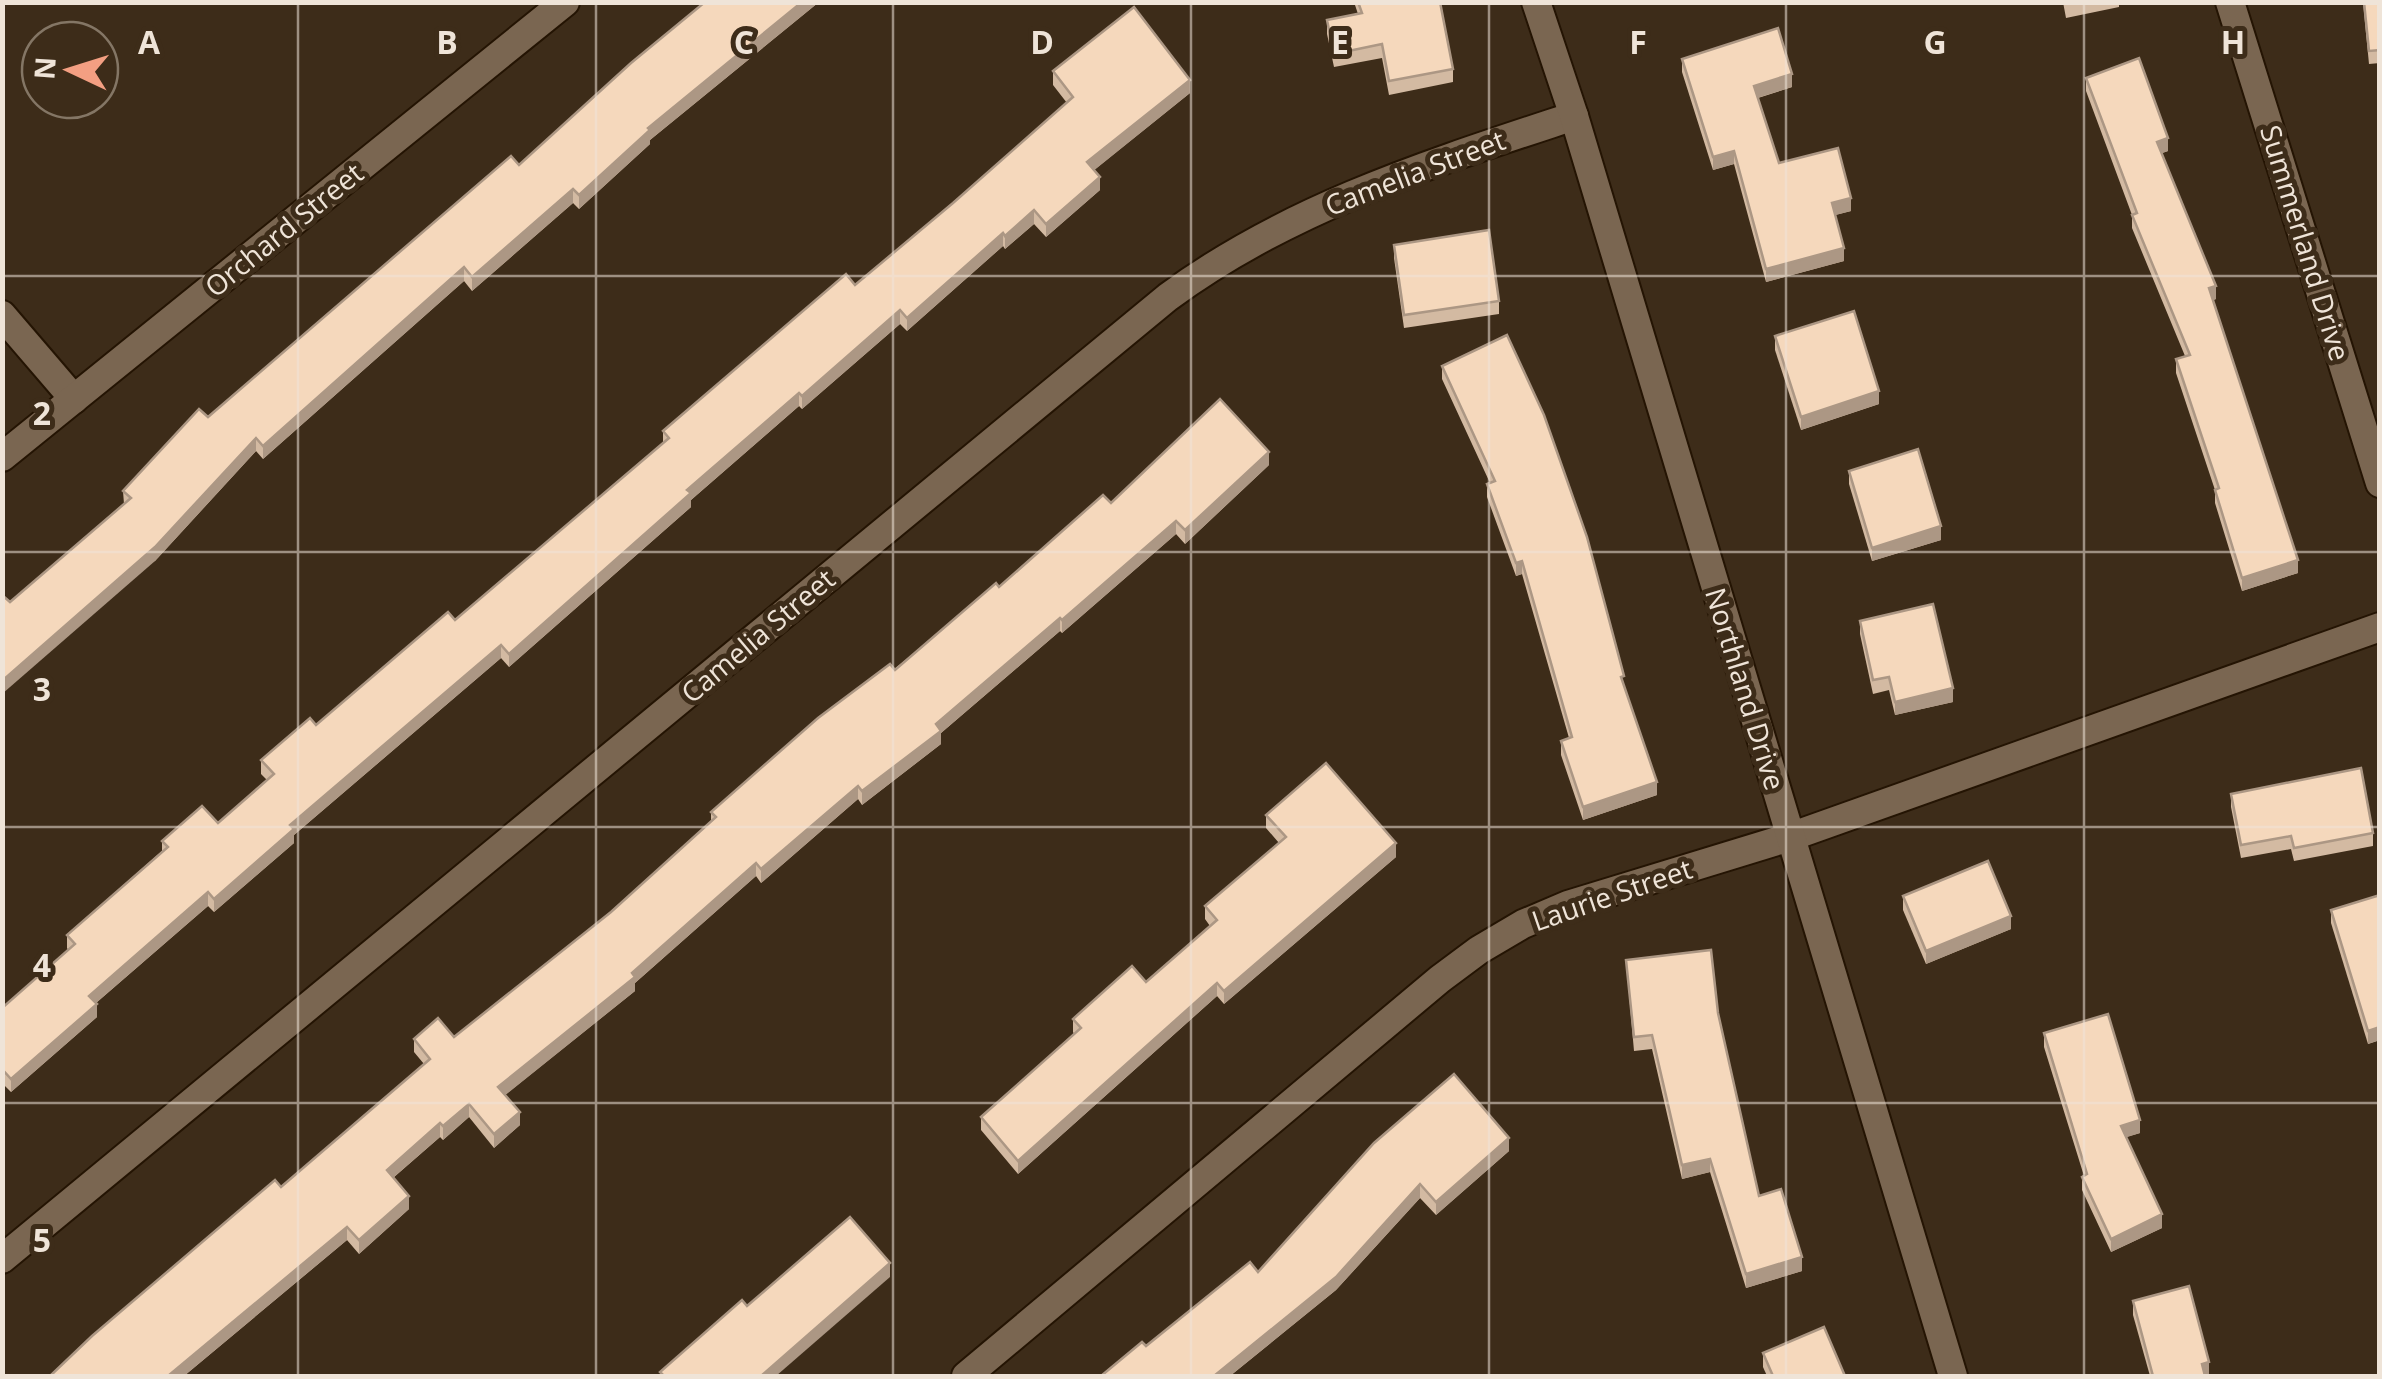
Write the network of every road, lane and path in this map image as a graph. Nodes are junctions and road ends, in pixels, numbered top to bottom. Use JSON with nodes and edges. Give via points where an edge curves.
{"nodes":[{"id":1,"x":565,"y":2,"type":"edge"},
{"id":2,"x":1536,"y":2,"type":"edge"},
{"id":3,"x":2230,"y":2,"type":"edge"},
{"id":4,"x":1574,"y":116,"type":"junction"},
{"id":5,"x":2,"y":315,"type":"edge"},
{"id":6,"x":74,"y":399,"type":"junction"},
{"id":7,"x":2,"y":457,"type":"edge"},
{"id":8,"x":2380,"y":483,"type":"edge"},
{"id":9,"x":2380,"y":627,"type":"edge"},
{"id":10,"x":1790,"y":837,"type":"junction"},
{"id":11,"x":2,"y":1259,"type":"edge"},
{"id":12,"x":966,"y":1376,"type":"edge"},
{"id":13,"x":1954,"y":1376,"type":"edge"}],
"edges":[{"from":1,"to":6,"type":"street","name":"Orchard Street"},
{"from":2,"to":4,"type":"street","name":"Northland Drive"},
{"from":3,"to":8,"type":"street","name":"Summerland Drive"},
{"from":4,"to":10,"type":"street","name":"Northland Drive"},
{"from":4,"to":11,"type":"street","name":"Camelia Street","via":[[1394,175],[1279,226],[1193,278]]},
{"from":5,"to":6,"type":"street"},
{"from":6,"to":7,"type":"street","name":"Orchard Street"},
{"from":9,"to":10,"type":"street","name":"Laurie Street"},
{"from":10,"to":12,"type":"street","name":"Laurie Street","via":[[1568,905],[1479,950]]},
{"from":10,"to":13,"type":"street","name":"Northland Drive"}]}
